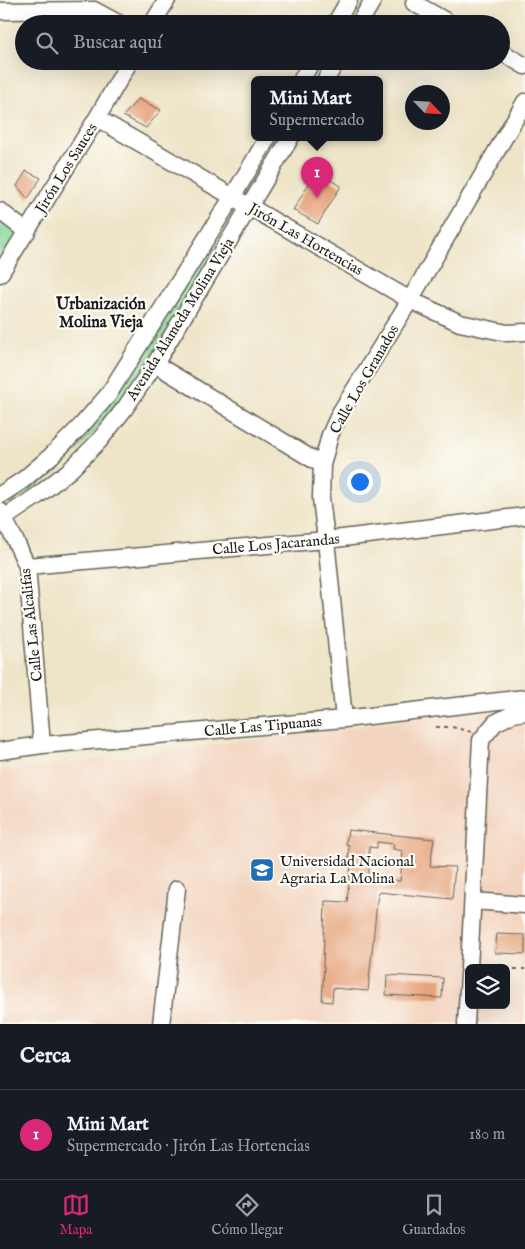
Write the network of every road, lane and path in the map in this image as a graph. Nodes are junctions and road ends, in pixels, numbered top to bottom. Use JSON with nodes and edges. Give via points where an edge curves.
{"nodes":[{"id":1,"x":167,"y":0,"type":"edge"},
{"id":2,"x":348,"y":0,"type":"edge"},
{"id":3,"x":373,"y":0,"type":"edge"},
{"id":4,"x":414,"y":3,"type":"dead end"},
{"id":5,"x":0,"y":11,"type":"edge"},
{"id":6,"x":103,"y":15,"type":"edge"},
{"id":7,"x":158,"y":15,"type":"edge"},
{"id":8,"x":339,"y":15,"type":"edge"},
{"id":9,"x":364,"y":15,"type":"edge"},
{"id":10,"x":435,"y":15,"type":"edge"},
{"id":11,"x":510,"y":57,"type":"edge"},
{"id":12,"x":525,"y":66,"type":"edge"},
{"id":13,"x":125,"y":70,"type":"edge"},
{"id":14,"x":525,"y":102,"type":"edge"},
{"id":15,"x":97,"y":118,"type":"junction"},
{"id":16,"x":266,"y":141,"type":"edge"},
{"id":17,"x":290,"y":141,"type":"edge"},
{"id":18,"x":233,"y":196,"type":"junction"},
{"id":19,"x":250,"y":206,"type":"junction"},
{"id":20,"x":0,"y":211,"type":"edge"},
{"id":21,"x":27,"y":232,"type":"junction"},
{"id":22,"x":0,"y":274,"type":"edge"},
{"id":23,"x":410,"y":300,"type":"junction"},
{"id":24,"x":525,"y":332,"type":"edge"},
{"id":25,"x":155,"y":364,"type":"junction"},
{"id":26,"x":322,"y":465,"type":"junction"},
{"id":27,"x":0,"y":495,"type":"edge"},
{"id":28,"x":525,"y":516,"type":"edge"},
{"id":29,"x":2,"y":517,"type":"edge"},
{"id":30,"x":326,"y":540,"type":"junction"},
{"id":31,"x":27,"y":566,"type":"junction"},
{"id":32,"x":525,"y":698,"type":"edge"},
{"id":33,"x":525,"y":712,"type":"edge"},
{"id":34,"x":344,"y":719,"type":"junction"},
{"id":35,"x":436,"y":727,"type":"dead end"},
{"id":36,"x":481,"y":740,"type":"junction"},
{"id":37,"x":42,"y":744,"type":"junction"},
{"id":38,"x":0,"y":751,"type":"edge"},
{"id":39,"x":177,"y":889,"type":"dead end"},
{"id":40,"x":473,"y":901,"type":"junction"},
{"id":41,"x":525,"y":904,"type":"edge"},
{"id":42,"x":469,"y":964,"type":"edge"},
{"id":43,"x":510,"y":969,"type":"edge"},
{"id":44,"x":525,"y":970,"type":"edge"},
{"id":45,"x":467,"y":1009,"type":"edge"},
{"id":46,"x":161,"y":1024,"type":"edge"},
{"id":47,"x":466,"y":1024,"type":"edge"}],
"edges":[{"from":1,"to":7,"type":"street"},
{"from":2,"to":8,"type":"street"},
{"from":3,"to":9,"type":"street"},
{"from":4,"to":10,"type":"street"},
{"from":5,"to":6,"type":"street","via":[[94,10]]},
{"from":11,"to":12,"type":"street"},
{"from":13,"to":15,"type":"street","name":"Jirón Los Sauces"},
{"from":14,"to":23,"type":"street","name":"Calle Los Granados"},
{"from":15,"to":18,"type":"street","name":"Jirón Las Hortencias"},
{"from":15,"to":21,"type":"street","name":"Jirón Los Sauces"},
{"from":16,"to":18,"type":"street","name":"Avenida Alameda Molina Vieja"},
{"from":17,"to":19,"type":"street","name":"Avenida Alameda Molina Vieja"},
{"from":18,"to":19,"type":"street","name":"Jirón Las Hortencias"},
{"from":18,"to":27,"type":"street","name":"Avenida Alameda Molina Vieja","via":[[108,395],[51,456]]},
{"from":19,"to":23,"type":"street","name":"Jirón Las Hortencias"},
{"from":19,"to":25,"type":"street","name":"Avenida Alameda Molina Vieja"},
{"from":20,"to":21,"type":"street"},
{"from":21,"to":22,"type":"street","name":"Jirón Los Sauces"},
{"from":23,"to":24,"type":"street","name":"Jirón Las Hortencias","via":[[460,323],[507,333]]},
{"from":23,"to":26,"type":"street","name":"Calle Los Granados","via":[[340,413]]},
{"from":25,"to":26,"type":"street"},
{"from":25,"to":29,"type":"street","name":"Avenida Alameda Molina Vieja","via":[[99,441],[70,470],[37,496]]},
{"from":26,"to":30,"type":"street","name":"Calle Los Granados","via":[[321,498]]},
{"from":28,"to":30,"type":"street","name":"Calle Los Jacarandas"},
{"from":29,"to":31,"type":"street","name":"Calle Las Alcalifas"},
{"from":30,"to":31,"type":"street","name":"Calle Los Jacarandas"},
{"from":30,"to":34,"type":"street","name":"Calle Los Granados"},
{"from":31,"to":37,"type":"street","name":"Calle Las Alcalifas"},
{"from":32,"to":34,"type":"street","name":"Calle Las Tipuanas"},
{"from":33,"to":36,"type":"street","via":[[512,714],[495,724]]},
{"from":34,"to":37,"type":"street","name":"Calle Las Tipuanas"},
{"from":35,"to":36,"type":"path","via":[[471,731]]},
{"from":36,"to":40,"type":"street"},
{"from":37,"to":38,"type":"street","name":"Calle Las Tipuanas"},
{"from":39,"to":46,"type":"street"},
{"from":40,"to":41,"type":"street"},
{"from":40,"to":42,"type":"street"},
{"from":43,"to":44,"type":"path"},
{"from":45,"to":47,"type":"street"}]}
